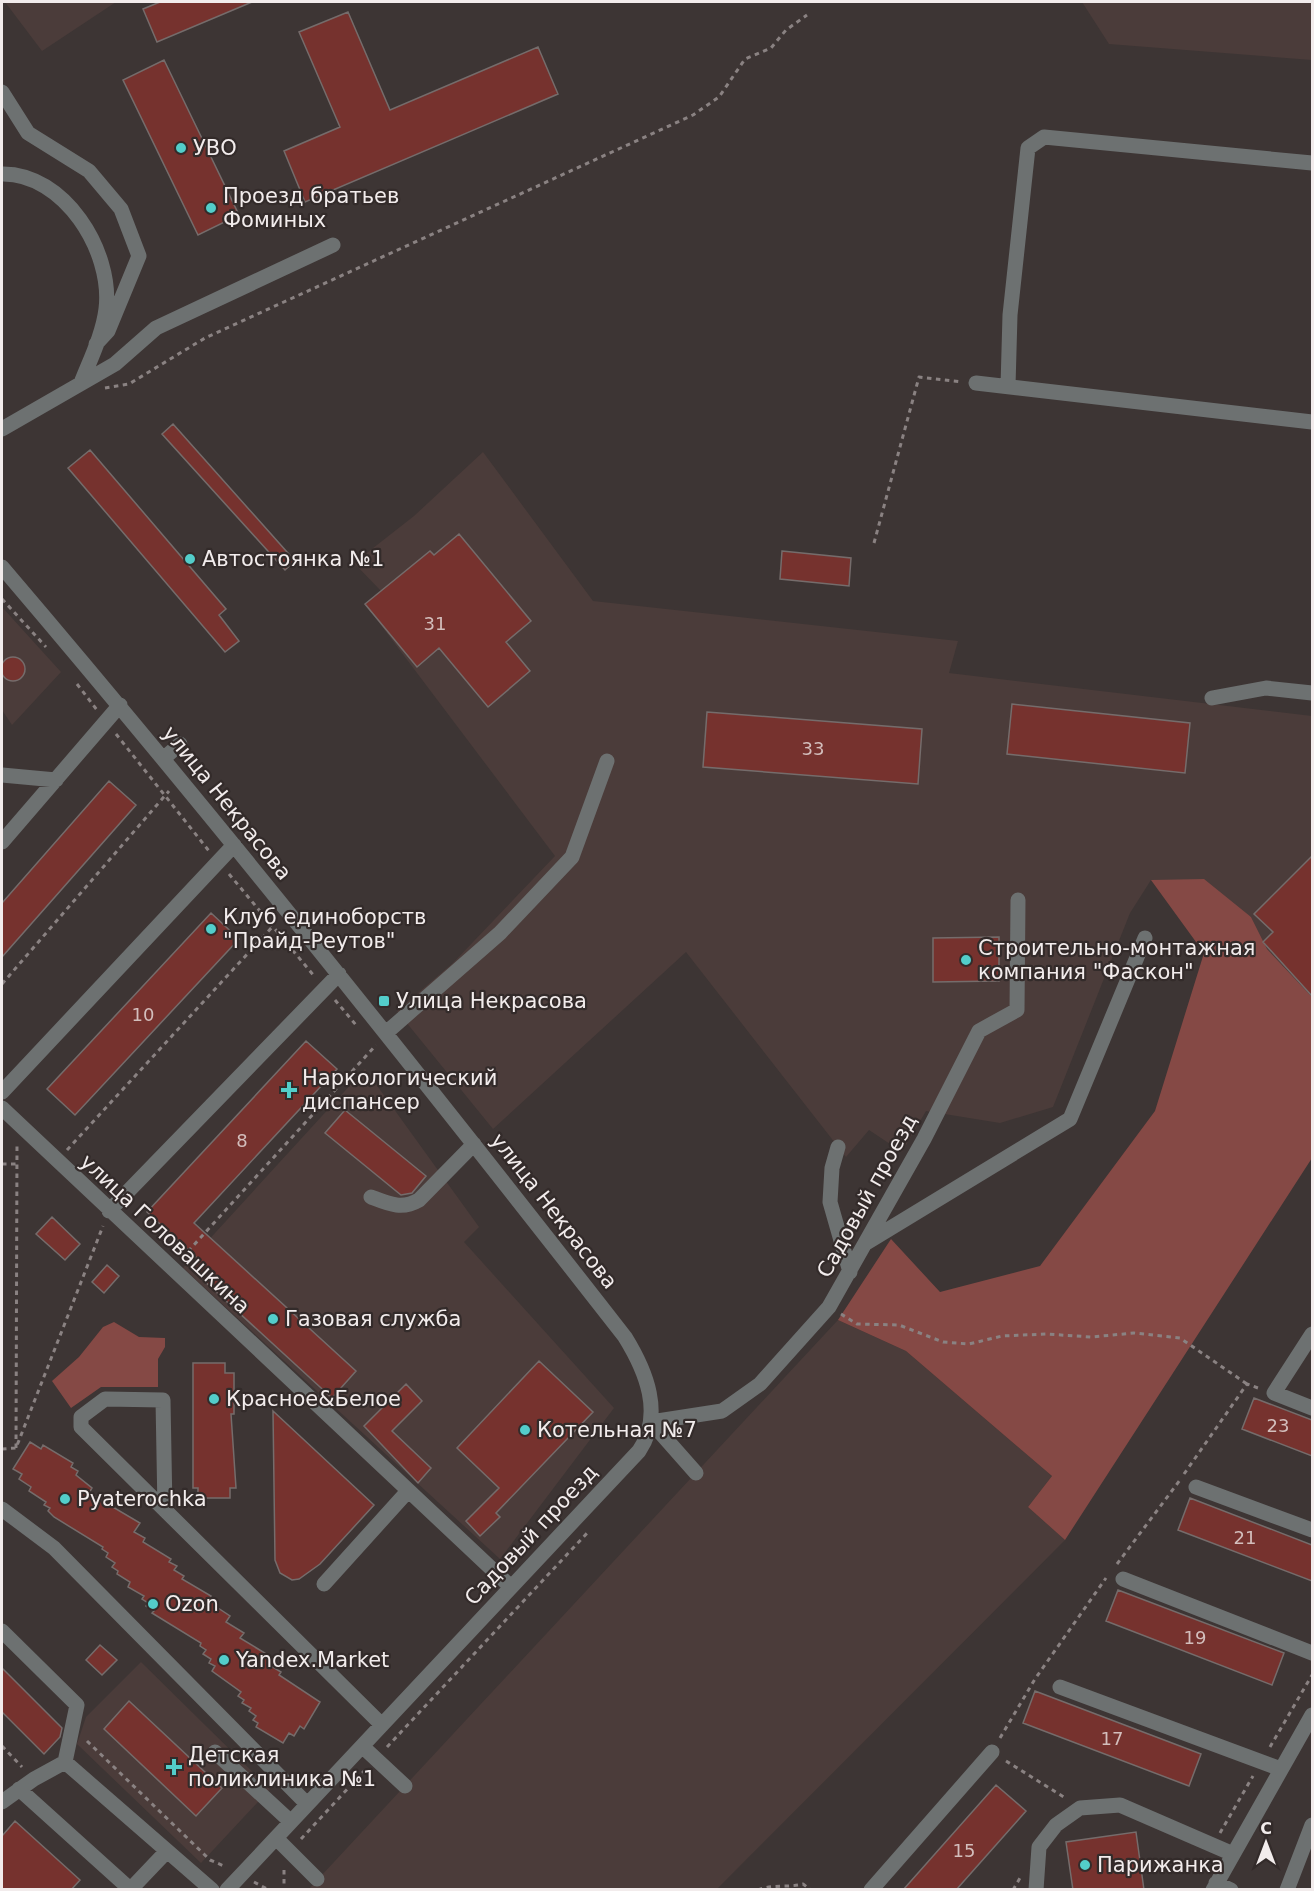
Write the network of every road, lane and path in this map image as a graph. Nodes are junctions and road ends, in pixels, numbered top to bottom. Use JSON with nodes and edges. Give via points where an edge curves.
{"nodes":[{"id":1,"x":807,"y":15,"type":"dead end"},
{"id":2,"x":2,"y":92,"type":"edge"},
{"id":3,"x":1312,"y":163,"type":"edge"},
{"id":4,"x":2,"y":174,"type":"edge"},
{"id":5,"x":333,"y":245,"type":"dead end"},
{"id":6,"x":96,"y":344,"type":"junction"},
{"id":7,"x":81,"y":383,"type":"junction"},
{"id":8,"x":976,"y":383,"type":"joint"},
{"id":9,"x":1008,"y":386,"type":"junction"},
{"id":10,"x":1312,"y":422,"type":"edge"},
{"id":11,"x":2,"y":429,"type":"edge"},
{"id":12,"x":874,"y":543,"type":"dead end"},
{"id":13,"x":2,"y":567,"type":"edge"},
{"id":14,"x":2,"y":599,"type":"edge"},
{"id":15,"x":47,"y":648,"type":"dead end"},
{"id":16,"x":74,"y":681,"type":"dead end"},
{"id":17,"x":1312,"y":693,"type":"edge"},
{"id":18,"x":1212,"y":698,"type":"dead end"},
{"id":19,"x":120,"y":705,"type":"junction"},
{"id":20,"x":106,"y":722,"type":"junction"},
{"id":21,"x":180,"y":744,"type":"dead end"},
{"id":22,"x":163,"y":759,"type":"junction"},
{"id":23,"x":607,"y":761,"type":"dead end"},
{"id":24,"x":2,"y":775,"type":"edge"},
{"id":25,"x":179,"y":778,"type":"junction"},
{"id":26,"x":56,"y":780,"type":"junction"},
{"id":27,"x":165,"y":796,"type":"junction"},
{"id":28,"x":2,"y":842,"type":"edge"},
{"id":29,"x":234,"y":845,"type":"junction"},
{"id":30,"x":219,"y":863,"type":"junction"},
{"id":31,"x":1018,"y":900,"type":"dead end"},
{"id":32,"x":287,"y":910,"type":"junction"},
{"id":33,"x":274,"y":926,"type":"junction"},
{"id":34,"x":1145,"y":938,"type":"dead end"},
{"id":35,"x":339,"y":974,"type":"junction"},
{"id":36,"x":2,"y":984,"type":"edge"},
{"id":37,"x":326,"y":989,"type":"junction"},
{"id":38,"x":360,"y":1031,"type":"dead end"},
{"id":39,"x":387,"y":1032,"type":"junction"},
{"id":40,"x":367,"y":1039,"type":"dead end"},
{"id":41,"x":374,"y":1047,"type":"junction"},
{"id":42,"x":2,"y":1092,"type":"edge"},
{"id":43,"x":2,"y":1108,"type":"edge"},
{"id":44,"x":18,"y":1123,"type":"junction"},
{"id":45,"x":474,"y":1144,"type":"junction"},
{"id":46,"x":838,"y":1147,"type":"dead end"},
{"id":47,"x":57,"y":1161,"type":"junction"},
{"id":48,"x":2,"y":1164,"type":"edge"},
{"id":49,"x":17,"y":1164,"type":"junction"},
{"id":50,"x":372,"y":1197,"type":"dead end"},
{"id":51,"x":109,"y":1211,"type":"junction"},
{"id":52,"x":865,"y":1244,"type":"junction"},
{"id":53,"x":171,"y":1270,"type":"junction"},
{"id":54,"x":850,"y":1272,"type":"junction"},
{"id":55,"x":829,"y":1307,"type":"junction"},
{"id":56,"x":1312,"y":1334,"type":"edge"},
{"id":57,"x":1247,"y":1384,"type":"junction"},
{"id":58,"x":1274,"y":1393,"type":"junction"},
{"id":59,"x":1312,"y":1408,"type":"edge"},
{"id":60,"x":651,"y":1422,"type":"junction"},
{"id":61,"x":16,"y":1448,"type":"junction"},
{"id":62,"x":2,"y":1449,"type":"edge"},
{"id":63,"x":696,"y":1473,"type":"dead end"},
{"id":64,"x":1196,"y":1487,"type":"dead end"},
{"id":65,"x":408,"y":1491,"type":"junction"},
{"id":66,"x":2,"y":1509,"type":"edge"},
{"id":67,"x":165,"y":1510,"type":"junction"},
{"id":68,"x":1312,"y":1530,"type":"edge"},
{"id":69,"x":1124,"y":1579,"type":"dead end"},
{"id":70,"x":324,"y":1584,"type":"dead end"},
{"id":71,"x":511,"y":1587,"type":"junction"},
{"id":72,"x":2,"y":1631,"type":"edge"},
{"id":73,"x":1312,"y":1653,"type":"edge"},
{"id":74,"x":1312,"y":1675,"type":"edge"},
{"id":75,"x":1060,"y":1687,"type":"dead end"},
{"id":76,"x":1312,"y":1715,"type":"edge"},
{"id":77,"x":382,"y":1725,"type":"junction"},
{"id":78,"x":79,"y":1734,"type":"dead end"},
{"id":79,"x":2,"y":1746,"type":"edge"},
{"id":80,"x":362,"y":1746,"type":"junction"},
{"id":81,"x":215,"y":1752,"type":"dead end"},
{"id":82,"x":992,"y":1752,"type":"junction"},
{"id":83,"x":65,"y":1762,"type":"junction"},
{"id":84,"x":1261,"y":1762,"type":"junction"},
{"id":85,"x":1281,"y":1769,"type":"junction"},
{"id":86,"x":34,"y":1779,"type":"junction"},
{"id":87,"x":405,"y":1786,"type":"dead end"},
{"id":88,"x":19,"y":1789,"type":"junction"},
{"id":89,"x":2,"y":1802,"type":"edge"},
{"id":90,"x":307,"y":1804,"type":"junction"},
{"id":91,"x":1080,"y":1808,"type":"junction"},
{"id":92,"x":291,"y":1822,"type":"junction"},
{"id":93,"x":1312,"y":1825,"type":"edge"},
{"id":94,"x":276,"y":1838,"type":"junction"},
{"id":95,"x":1213,"y":1845,"type":"junction"},
{"id":96,"x":167,"y":1851,"type":"junction"},
{"id":97,"x":1233,"y":1854,"type":"junction"},
{"id":98,"x":224,"y":1866,"type":"dead end"},
{"id":99,"x":317,"y":1879,"type":"dead end"},
{"id":100,"x":253,"y":1881,"type":"dead end"},
{"id":101,"x":1215,"y":1886,"type":"edge"},
{"id":102,"x":130,"y":1889,"type":"edge"},
{"id":103,"x":212,"y":1890,"type":"edge"},
{"id":104,"x":227,"y":1890,"type":"edge"},
{"id":105,"x":269,"y":1890,"type":"edge"},
{"id":106,"x":758,"y":1890,"type":"edge"},
{"id":107,"x":811,"y":1890,"type":"edge"},
{"id":108,"x":871,"y":1890,"type":"edge"},
{"id":109,"x":1036,"y":1890,"type":"edge"},
{"id":110,"x":1231,"y":1890,"type":"edge"},
{"id":111,"x":1287,"y":1890,"type":"edge"}],
"edges":[{"from":1,"to":7,"type":"path","via":[[786,30],[771,48],[745,59],[719,97],[693,115],[205,338],[129,384],[110,389]]},
{"from":2,"to":6,"type":"street","via":[[28,133],[89,171],[102,186],[121,209],[139,256],[108,331]]},
{"from":3,"to":9,"type":"street","via":[[1044,137],[1028,148],[1010,315]]},
{"from":4,"to":6,"type":"street","via":[[38,182],[59,194],[84,227],[104,276],[106,309]]},
{"from":5,"to":7,"type":"street","via":[[156,328],[115,364]]},
{"from":6,"to":7,"type":"street"},
{"from":7,"to":11,"type":"street"},
{"from":8,"to":9,"type":"street"},
{"from":8,"to":12,"type":"path","via":[[919,377]]},
{"from":9,"to":10,"type":"street"},
{"from":13,"to":19,"type":"street","name":"улица Некрасова"},
{"from":14,"to":15,"type":"path"},
{"from":16,"to":20,"type":"path"},
{"from":17,"to":18,"type":"street","via":[[1266,688]]},
{"from":19,"to":20,"type":"street"},
{"from":19,"to":22,"type":"street","name":"улица Некрасова"},
{"from":20,"to":26,"type":"street"},
{"from":20,"to":27,"type":"path"},
{"from":21,"to":22,"type":"street"},
{"from":22,"to":25,"type":"street","name":"улица Некрасова"},
{"from":23,"to":39,"type":"street","via":[[572,857],[500,933]]},
{"from":24,"to":26,"type":"street"},
{"from":25,"to":27,"type":"path"},
{"from":25,"to":29,"type":"street","name":"улица Некрасова"},
{"from":26,"to":28,"type":"street"},
{"from":27,"to":30,"type":"path"},
{"from":27,"to":36,"type":"path"},
{"from":29,"to":30,"type":"street"},
{"from":29,"to":32,"type":"street","name":"улица Некрасова"},
{"from":30,"to":33,"type":"path"},
{"from":30,"to":42,"type":"street"},
{"from":31,"to":52,"type":"street","name":"Садовый проезд","via":[[1017,1010],[979,1031]]},
{"from":32,"to":33,"type":"path"},
{"from":32,"to":35,"type":"street","name":"улица Некрасова"},
{"from":33,"to":37,"type":"path"},
{"from":33,"to":47,"type":"path"},
{"from":34,"to":52,"type":"street","via":[[1070,1119]]},
{"from":35,"to":37,"type":"street"},
{"from":35,"to":39,"type":"street","name":"улица Некрасова"},
{"from":37,"to":38,"type":"path"},
{"from":37,"to":51,"type":"street"},
{"from":39,"to":41,"type":"path"},
{"from":39,"to":45,"type":"street","name":"улица Некрасова"},
{"from":40,"to":41,"type":"path"},
{"from":41,"to":53,"type":"path"},
{"from":43,"to":44,"type":"street","name":"улица Головашкина"},
{"from":44,"to":47,"type":"street","name":"улица Головашкина"},
{"from":44,"to":49,"type":"path"},
{"from":45,"to":50,"type":"street","via":[[408,1207]]},
{"from":45,"to":60,"type":"street","name":"улица Некрасова","via":[[625,1337],[643,1367],[650,1393]]},
{"from":46,"to":54,"type":"street","via":[[832,1168],[831,1202]]},
{"from":47,"to":51,"type":"street","name":"улица Головашкина"},
{"from":48,"to":49,"type":"path"},
{"from":49,"to":61,"type":"path"},
{"from":51,"to":53,"type":"street","name":"улица Головашкина"},
{"from":51,"to":61,"type":"path"},
{"from":52,"to":54,"type":"street","name":"Садовый проезд"},
{"from":53,"to":65,"type":"street","name":"улица Головашкина"},
{"from":54,"to":55,"type":"street","name":"Садовый проезд"},
{"from":55,"to":57,"type":"path","via":[[857,1324],[899,1325],[943,1342],[969,1344],[1002,1336],[1046,1334],[1091,1337],[1134,1333],[1180,1338]]},
{"from":55,"to":60,"type":"street","name":"Садовый проезд","via":[[759,1384],[722,1411]]},
{"from":56,"to":58,"type":"street"},
{"from":57,"to":58,"type":"path"},
{"from":57,"to":82,"type":"path","via":[[1035,1679]]},
{"from":58,"to":59,"type":"street"},
{"from":60,"to":63,"type":"street"},
{"from":60,"to":71,"type":"street","name":"Садовый проезд","via":[[639,1451]]},
{"from":61,"to":62,"type":"path"},
{"from":64,"to":68,"type":"street"},
{"from":65,"to":70,"type":"street"},
{"from":65,"to":71,"type":"street","name":"улица Головашкина","via":[[478,1548]]},
{"from":66,"to":90,"type":"street","via":[[54,1548]]},
{"from":67,"to":67,"type":"street","via":[[81,1427],[81,1417],[99,1403],[112,1398],[163,1401]]},
{"from":67,"to":77,"type":"street"},
{"from":69,"to":73,"type":"street"},
{"from":71,"to":77,"type":"street","name":"Садовый проезд"},
{"from":72,"to":83,"type":"street","via":[[77,1705]]},
{"from":74,"to":84,"type":"path"},
{"from":75,"to":84,"type":"street"},
{"from":76,"to":85,"type":"street"},
{"from":77,"to":80,"type":"street","name":"Садовый проезд"},
{"from":78,"to":98,"type":"path","via":[[210,1860]]},
{"from":79,"to":86,"type":"path"},
{"from":80,"to":87,"type":"street"},
{"from":80,"to":90,"type":"street","name":"Садовый проезд"},
{"from":81,"to":92,"type":"street"},
{"from":82,"to":91,"type":"path"},
{"from":82,"to":108,"type":"street"},
{"from":83,"to":86,"type":"street"},
{"from":83,"to":96,"type":"street"},
{"from":84,"to":85,"type":"street"},
{"from":84,"to":95,"type":"path"},
{"from":85,"to":97,"type":"street"},
{"from":86,"to":88,"type":"street"},
{"from":88,"to":89,"type":"street"},
{"from":88,"to":102,"type":"street"},
{"from":90,"to":92,"type":"street","name":"Садовый проезд"},
{"from":91,"to":95,"type":"street","via":[[1120,1805]]},
{"from":91,"to":109,"type":"street","via":[[1056,1826],[1039,1847]]},
{"from":92,"to":94,"type":"street","name":"Садовый проезд"},
{"from":93,"to":111,"type":"street"},
{"from":94,"to":99,"type":"street"},
{"from":94,"to":104,"type":"street","name":"Садовый проезд"},
{"from":95,"to":97,"type":"street"},
{"from":96,"to":102,"type":"street"},
{"from":96,"to":103,"type":"street"},
{"from":97,"to":101,"type":"street"},
{"from":100,"to":105,"type":"path"},
{"from":101,"to":110,"type":"street"},
{"from":106,"to":107,"type":"path","via":[[803,1884]]}]}
